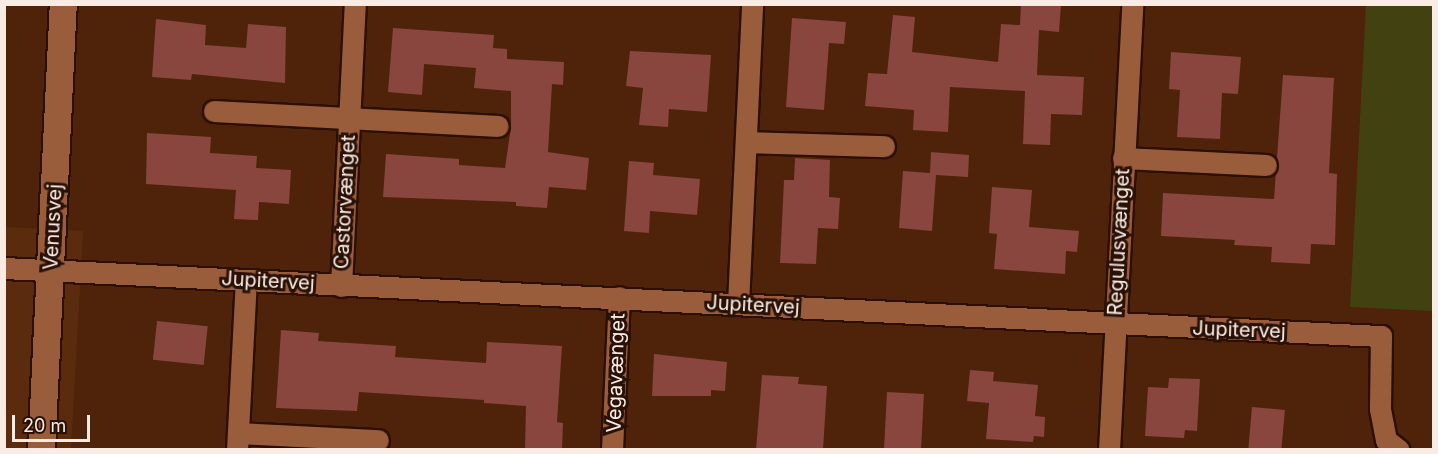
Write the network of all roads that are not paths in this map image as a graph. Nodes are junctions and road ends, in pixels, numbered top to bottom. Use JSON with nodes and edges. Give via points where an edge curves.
{"nodes":[{"id":1,"x":63,"y":4,"type":"edge"},
{"id":2,"x":355,"y":4,"type":"edge"},
{"id":3,"x":752,"y":4,"type":"edge"},
{"id":4,"x":1132,"y":4,"type":"edge"},
{"id":5,"x":214,"y":111,"type":"dead end"},
{"id":6,"x":349,"y":118,"type":"junction"},
{"id":7,"x":498,"y":126,"type":"dead end"},
{"id":8,"x":746,"y":142,"type":"junction"},
{"id":9,"x":884,"y":146,"type":"dead end"},
{"id":10,"x":1123,"y":158,"type":"junction"},
{"id":11,"x":1266,"y":165,"type":"dead end"},
{"id":12,"x":4,"y":268,"type":"edge"},
{"id":13,"x":51,"y":270,"type":"junction"},
{"id":14,"x":246,"y":280,"type":"junction"},
{"id":15,"x":341,"y":286,"type":"junction"},
{"id":16,"x":619,"y":297,"type":"junction"},
{"id":17,"x":738,"y":304,"type":"junction"},
{"id":18,"x":1114,"y":326,"type":"junction"},
{"id":19,"x":378,"y":440,"type":"dead end"},
{"id":20,"x":237,"y":441,"type":"edge"},
{"id":21,"x":41,"y":450,"type":"edge"},
{"id":22,"x":612,"y":450,"type":"edge"},
{"id":23,"x":1109,"y":450,"type":"edge"},
{"id":24,"x":1399,"y":450,"type":"edge"}],
"edges":[{"from":1,"to":13,"type":"street","name":"Venusvej"},
{"from":2,"to":6,"type":"street","name":"Castorvænget"},
{"from":3,"to":8,"type":"street"},
{"from":4,"to":10,"type":"street","name":"Regulusvænget"},
{"from":5,"to":6,"type":"street","name":"Castorvænget"},
{"from":6,"to":7,"type":"street","name":"Castorvænget"},
{"from":6,"to":15,"type":"street","name":"Castorvænget"},
{"from":8,"to":9,"type":"street"},
{"from":8,"to":17,"type":"street"},
{"from":10,"to":11,"type":"street","name":"Regulusvænget"},
{"from":10,"to":18,"type":"street","name":"Regulusvænget"},
{"from":12,"to":13,"type":"street","name":"Jupitervej"},
{"from":13,"to":14,"type":"street","name":"Jupitervej"},
{"from":13,"to":21,"type":"street","name":"Venusvej"},
{"from":14,"to":15,"type":"street","name":"Jupitervej"},
{"from":14,"to":20,"type":"street"},
{"from":15,"to":16,"type":"street","name":"Jupitervej"},
{"from":16,"to":17,"type":"street","name":"Jupitervej"},
{"from":16,"to":22,"type":"street","name":"Vegavænget"},
{"from":17,"to":18,"type":"street","name":"Jupitervej"},
{"from":18,"to":23,"type":"street","name":"Regulusvænget"},
{"from":18,"to":24,"type":"street","name":"Jupitervej","via":[[1381,336],[1380,409],[1386,440]]},
{"from":19,"to":20,"type":"street"}]}
